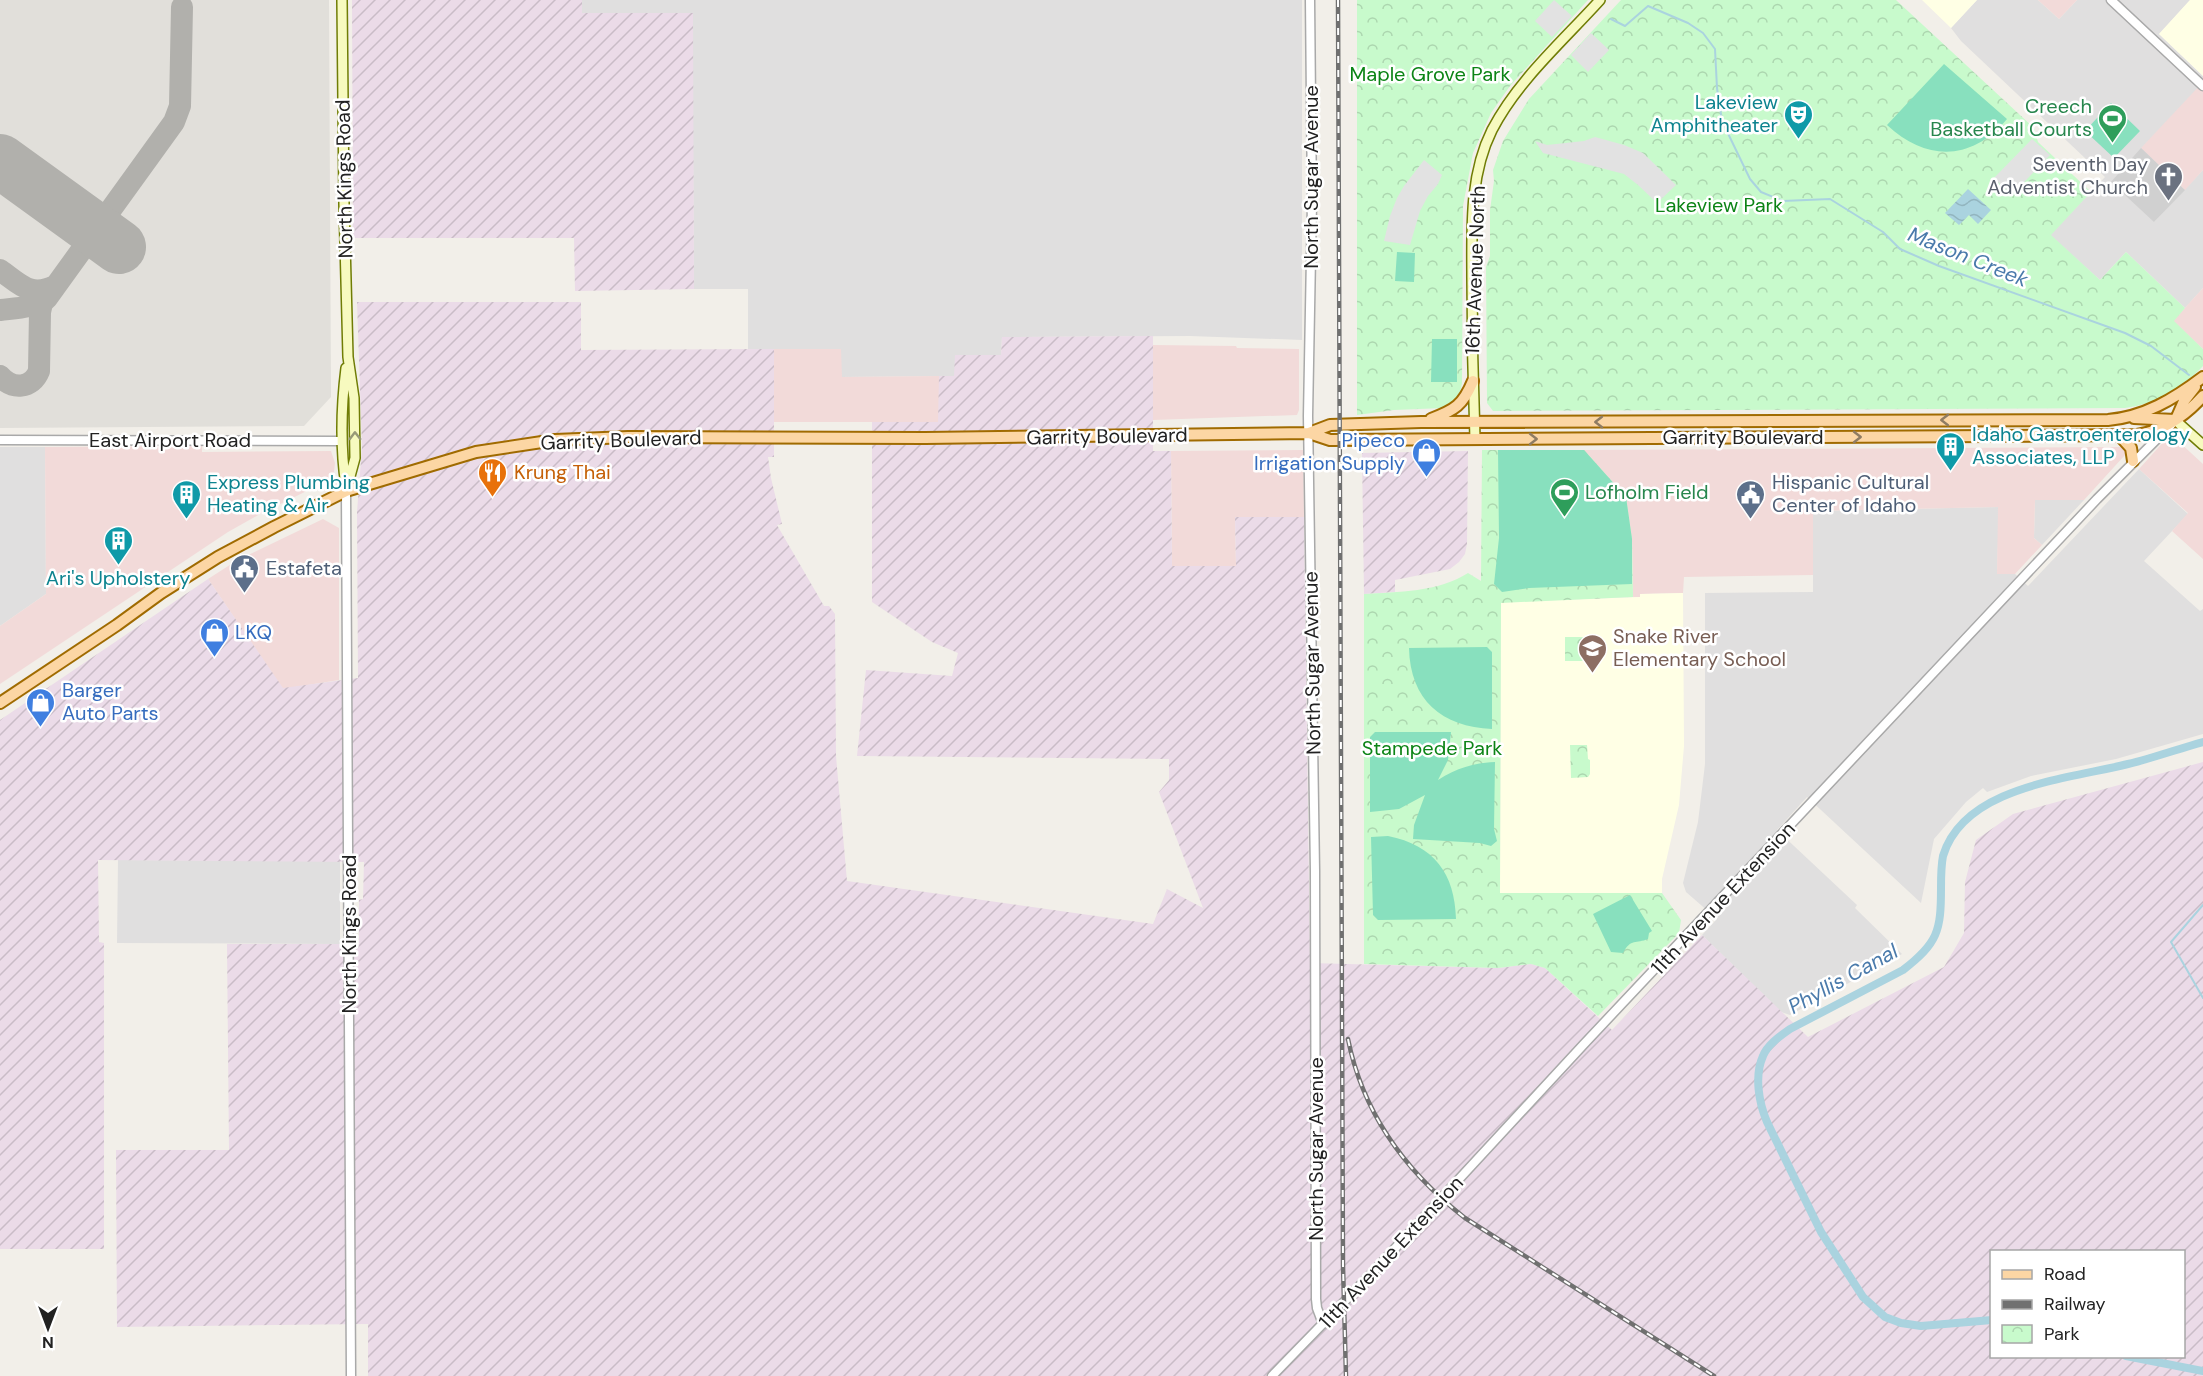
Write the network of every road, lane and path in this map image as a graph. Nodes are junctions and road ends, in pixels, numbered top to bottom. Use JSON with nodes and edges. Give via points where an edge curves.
{"nodes":[{"id":1,"x":342,"y":0,"type":"edge"},
{"id":2,"x":1310,"y":0,"type":"edge"},
{"id":3,"x":1600,"y":0,"type":"edge"},
{"id":4,"x":2111,"y":0,"type":"edge"},
{"id":5,"x":2203,"y":86,"type":"edge"},
{"id":6,"x":348,"y":357,"type":"junction"},
{"id":7,"x":2203,"y":378,"type":"edge"},
{"id":8,"x":1473,"y":381,"type":"junction"},
{"id":9,"x":2203,"y":396,"type":"edge"},
{"id":10,"x":2127,"y":418,"type":"junction"},
{"id":11,"x":2175,"y":420,"type":"junction"},
{"id":12,"x":1421,"y":422,"type":"junction"},
{"id":13,"x":1474,"y":422,"type":"junction"},
{"id":14,"x":1309,"y":433,"type":"junction"},
{"id":15,"x":2120,"y":436,"type":"junction"},
{"id":16,"x":1475,"y":439,"type":"junction"},
{"id":17,"x":0,"y":440,"type":"edge"},
{"id":18,"x":341,"y":441,"type":"junction"},
{"id":19,"x":2203,"y":445,"type":"edge"},
{"id":20,"x":2133,"y":461,"type":"junction"},
{"id":21,"x":346,"y":491,"type":"junction"},
{"id":22,"x":0,"y":703,"type":"edge"},
{"id":23,"x":1323,"y":1324,"type":"junction"},
{"id":24,"x":351,"y":1376,"type":"edge"},
{"id":25,"x":1272,"y":1376,"type":"edge"}],
"edges":[{"from":1,"to":6,"type":"main road","name":"North Kings Road"},
{"from":2,"to":14,"type":"street","name":"North Sugar Avenue"},
{"from":3,"to":8,"type":"main road","name":"16th Avenue North","via":[[1520,87],[1495,126],[1481,159],[1473,212]]},
{"from":4,"to":5,"type":"street"},
{"from":6,"to":18,"type":"main road","name":"North Kings Road"},
{"from":21,"to":6,"type":"main road","name":"North Kings Road","one_way":true,"via":[[355,458],[354,398]]},
{"from":7,"to":10,"type":"main road","name":"Garrity Boulevard","via":[[2172,399]]},
{"from":7,"to":11,"type":"main road","via":[[2184,401]]},
{"from":8,"to":12,"type":"main road","via":[[1459,406]]},
{"from":8,"to":13,"type":"main road","name":"16th Avenue North"},
{"from":9,"to":11,"type":"main road","name":"Garrity Boulevard"},
{"from":10,"to":11,"type":"main road"},
{"from":10,"to":13,"type":"main road","name":"Garrity Boulevard","one_way":true},
{"from":11,"to":15,"type":"main road","name":"Garrity Boulevard","via":[[2144,434]]},
{"from":11,"to":19,"type":"main road"},
{"from":11,"to":20,"type":"street","name":"11th Avenue Extension"},
{"from":12,"to":13,"type":"main road","name":"Garrity Boulevard"},
{"from":12,"to":14,"type":"main road","name":"Garrity Boulevard","via":[[1330,425]]},
{"from":13,"to":16,"type":"main road","name":"16th Avenue North"},
{"from":14,"to":16,"type":"main road","name":"Garrity Boulevard","via":[[1330,440]]},
{"from":14,"to":21,"type":"main road","name":"Garrity Boulevard","via":[[555,440],[476,452]]},
{"from":14,"to":23,"type":"street","name":"North Sugar Avenue","via":[[1316,1299]]},
{"from":16,"to":15,"type":"main road","name":"Garrity Boulevard","one_way":true},
{"from":15,"to":20,"type":"main road","via":[[2131,448]]},
{"from":17,"to":18,"type":"street","name":"East Airport Road"},
{"from":18,"to":21,"type":"main road","name":"North Kings Road"},
{"from":20,"to":23,"type":"street","name":"11th Avenue Extension"},
{"from":21,"to":22,"type":"main road","name":"Garrity Boulevard","via":[[218,557]]},
{"from":21,"to":24,"type":"street","name":"North Kings Road"},
{"from":23,"to":25,"type":"street","name":"11th Avenue Extension"}]}
